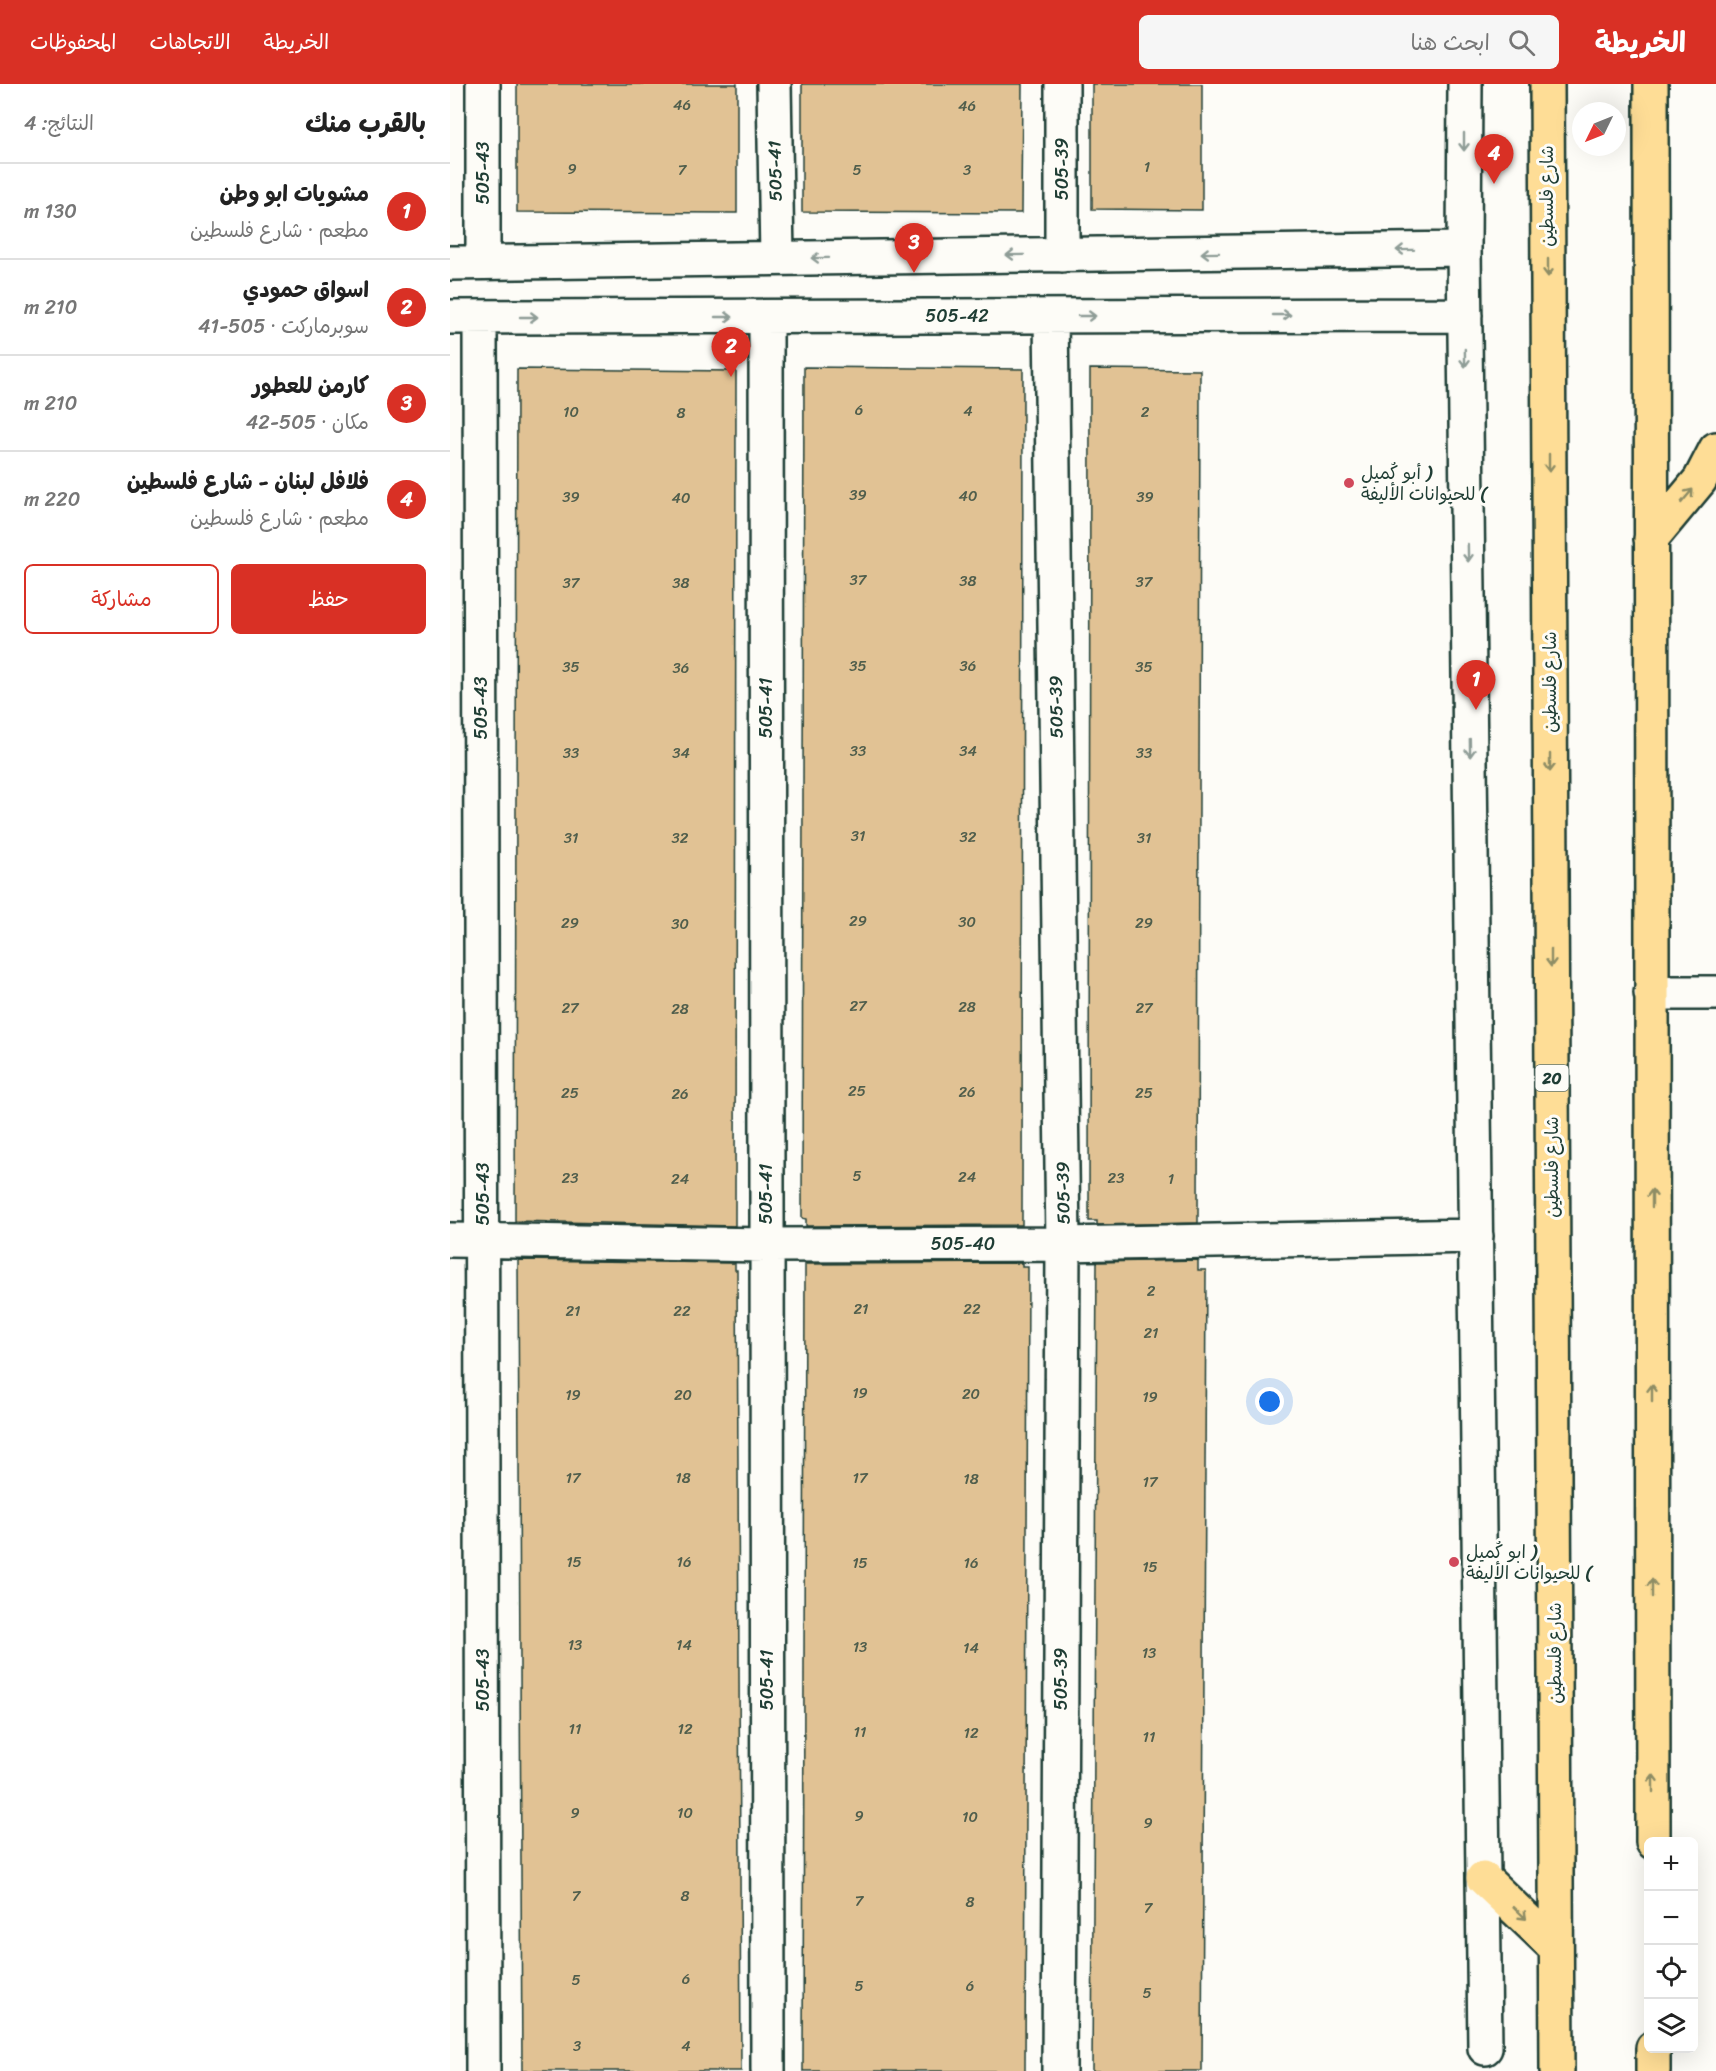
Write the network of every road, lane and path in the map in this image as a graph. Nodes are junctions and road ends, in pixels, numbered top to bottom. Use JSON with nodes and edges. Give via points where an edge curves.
{"nodes":[{"id":1,"x":483,"y":84,"type":"edge"},
{"id":2,"x":774,"y":84,"type":"edge"},
{"id":3,"x":1062,"y":84,"type":"edge"},
{"id":4,"x":1465,"y":84,"type":"edge"},
{"id":5,"x":1547,"y":84,"type":"edge"},
{"id":6,"x":1651,"y":84,"type":"edge"},
{"id":7,"x":1464,"y":249,"type":"junction"},
{"id":8,"x":1062,"y":255,"type":"junction"},
{"id":9,"x":777,"y":258,"type":"junction"},
{"id":10,"x":483,"y":262,"type":"junction"},
{"id":11,"x":450,"y":263,"type":"edge"},
{"id":12,"x":1465,"y":315,"type":"junction"},
{"id":13,"x":766,"y":316,"type":"junction"},
{"id":14,"x":1051,"y":316,"type":"junction"},
{"id":15,"x":465,"y":317,"type":"edge"},
{"id":16,"x":1716,"y":449,"type":"edge"},
{"id":17,"x":1651,"y":539,"type":"junction"},
{"id":18,"x":1651,"y":993,"type":"junction"},
{"id":19,"x":1716,"y":993,"type":"edge"},
{"id":20,"x":1476,"y":1236,"type":"junction"},
{"id":21,"x":450,"y":1240,"type":"edge"},
{"id":22,"x":483,"y":1240,"type":"junction"},
{"id":23,"x":1063,"y":1244,"type":"junction"},
{"id":24,"x":766,"y":1245,"type":"junction"},
{"id":25,"x":1653,"y":1837,"type":"edge"},
{"id":26,"x":1483,"y":1878,"type":"junction"},
{"id":27,"x":1556,"y":1948,"type":"junction"},
{"id":28,"x":1485,"y":2048,"type":"dead end"},
{"id":29,"x":1653,"y":2053,"type":"edge"},
{"id":30,"x":483,"y":2071,"type":"edge"},
{"id":31,"x":768,"y":2071,"type":"edge"},
{"id":32,"x":1059,"y":2071,"type":"edge"},
{"id":33,"x":1557,"y":2071,"type":"edge"},
{"id":34,"x":1653,"y":2071,"type":"edge"}],
"edges":[{"from":1,"to":10,"type":"street","name":"505-43"},
{"from":2,"to":9,"type":"street","name":"505-41"},
{"from":3,"to":8,"type":"street","name":"505-39"},
{"from":4,"to":7,"type":"street","one_way":true},
{"from":5,"to":27,"type":"main road","name":"شارع فلسطين","number":"20","one_way":true},
{"from":6,"to":17,"type":"main road"},
{"from":7,"to":8,"type":"street","one_way":true},
{"from":7,"to":12,"type":"street"},
{"from":8,"to":9,"type":"street","one_way":true},
{"from":9,"to":10,"type":"street"},
{"from":10,"to":11,"type":"street"},
{"from":14,"to":12,"type":"street","name":"505-42","one_way":true},
{"from":12,"to":20,"type":"street","one_way":true},
{"from":13,"to":14,"type":"street","name":"505-42"},
{"from":15,"to":13,"type":"street","name":"505-42","one_way":true},
{"from":13,"to":24,"type":"street","name":"505-41"},
{"from":14,"to":23,"type":"street","name":"505-39"},
{"from":15,"to":22,"type":"street","name":"505-43"},
{"from":17,"to":16,"type":"main road","one_way":true,"via":[[1700,480]]},
{"from":17,"to":18,"type":"main road"},
{"from":18,"to":19,"type":"street"},
{"from":25,"to":18,"type":"main road","one_way":true},
{"from":20,"to":23,"type":"street","name":"505-40"},
{"from":20,"to":26,"type":"street"},
{"from":21,"to":22,"type":"street","name":"505-40"},
{"from":22,"to":24,"type":"street","name":"505-40"},
{"from":22,"to":30,"type":"street","name":"505-43"},
{"from":23,"to":24,"type":"street","name":"505-40"},
{"from":23,"to":32,"type":"street","name":"505-39"},
{"from":24,"to":31,"type":"street","name":"505-41"},
{"from":26,"to":27,"type":"main road","one_way":true},
{"from":26,"to":28,"type":"street"},
{"from":27,"to":33,"type":"main road","name":"شارع فلسطين","number":"20"},
{"from":29,"to":34,"type":"main road"}]}
